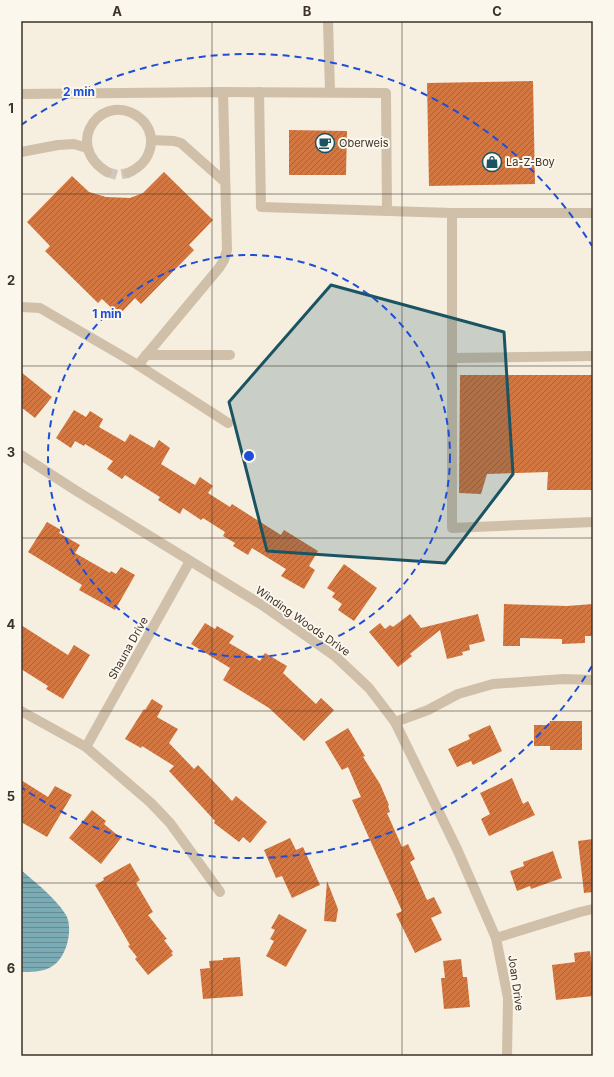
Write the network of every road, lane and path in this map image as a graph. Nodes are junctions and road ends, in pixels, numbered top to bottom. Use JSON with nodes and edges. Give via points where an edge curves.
{"nodes":[{"id":1,"x":328,"y":21,"type":"edge"},
{"id":2,"x":223,"y":92,"type":"junction"},
{"id":3,"x":259,"y":92,"type":"junction"},
{"id":4,"x":330,"y":92,"type":"junction"},
{"id":5,"x":115,"y":93,"type":"junction"},
{"id":6,"x":21,"y":94,"type":"edge"},
{"id":7,"x":115,"y":110,"type":"junction"},
{"id":8,"x":151,"y":140,"type":"junction"},
{"id":9,"x":87,"y":148,"type":"junction"},
{"id":10,"x":21,"y":152,"type":"edge"},
{"id":11,"x":107,"y":172,"type":"tunnel mouth"},
{"id":12,"x":128,"y":173,"type":"tunnel mouth"},
{"id":13,"x":225,"y":182,"type":"junction"},
{"id":14,"x":387,"y":211,"type":"junction"},
{"id":15,"x":452,"y":213,"type":"junction"},
{"id":16,"x":593,"y":213,"type":"edge"},
{"id":17,"x":21,"y":307,"type":"edge"},
{"id":18,"x":146,"y":354,"type":"junction"},
{"id":19,"x":230,"y":355,"type":"dead end"},
{"id":20,"x":593,"y":356,"type":"edge"},
{"id":21,"x":452,"y":358,"type":"junction"},
{"id":22,"x":138,"y":365,"type":"junction"},
{"id":23,"x":228,"y":422,"type":"dead end"},
{"id":24,"x":21,"y":455,"type":"edge"},
{"id":25,"x":593,"y":522,"type":"edge"},
{"id":26,"x":190,"y":561,"type":"junction"},
{"id":27,"x":593,"y":680,"type":"edge"},
{"id":28,"x":21,"y":711,"type":"edge"},
{"id":29,"x":395,"y":722,"type":"junction"},
{"id":30,"x":86,"y":747,"type":"junction"},
{"id":31,"x":220,"y":892,"type":"dead end"},
{"id":32,"x":593,"y":909,"type":"edge"},
{"id":33,"x":496,"y":938,"type":"junction"},
{"id":34,"x":507,"y":1056,"type":"edge"}],
"edges":[{"from":1,"to":4,"type":"street"},
{"from":2,"to":3,"type":"street"},
{"from":2,"to":5,"type":"street"},
{"from":2,"to":13,"type":"street"},
{"from":3,"to":4,"type":"street"},
{"from":3,"to":14,"type":"street","via":[[262,207]]},
{"from":4,"to":14,"type":"street","via":[[386,92]]},
{"from":5,"to":6,"type":"street"},
{"from":5,"to":7,"type":"street"},
{"from":7,"to":8,"type":"street","via":[[135,114],[149,130]]},
{"from":7,"to":9,"type":"street","via":[[96,119],[90,128]]},
{"from":8,"to":12,"type":"street","via":[[146,161]]},
{"from":8,"to":13,"type":"street","via":[[181,143]]},
{"from":9,"to":10,"type":"street","via":[[74,144]]},
{"from":9,"to":11,"type":"street","via":[[98,167]]},
{"from":13,"to":18,"type":"street","via":[[224,260]]},
{"from":14,"to":15,"type":"street"},
{"from":15,"to":16,"type":"street"},
{"from":15,"to":21,"type":"street"},
{"from":17,"to":22,"type":"street","via":[[40,308]]},
{"from":18,"to":19,"type":"street"},
{"from":18,"to":22,"type":"street"},
{"from":20,"to":21,"type":"street"},
{"from":21,"to":25,"type":"street","via":[[452,528]]},
{"from":22,"to":23,"type":"street"},
{"from":24,"to":26,"type":"street","name":"Winding Woods Drive"},
{"from":26,"to":29,"type":"street","name":"Winding Woods Drive","via":[[262,605],[336,657],[369,688]]},
{"from":26,"to":30,"type":"street","name":"Shauna Drive"},
{"from":27,"to":29,"type":"street","via":[[564,679],[493,684],[458,694],[428,710]]},
{"from":28,"to":30,"type":"street"},
{"from":29,"to":33,"type":"street","name":"Winding Woods Drive","via":[[457,849]]},
{"from":30,"to":31,"type":"street","via":[[162,814]]},
{"from":32,"to":33,"type":"street"},
{"from":33,"to":34,"type":"street","name":"Joan Drive","via":[[508,998]]}]}
